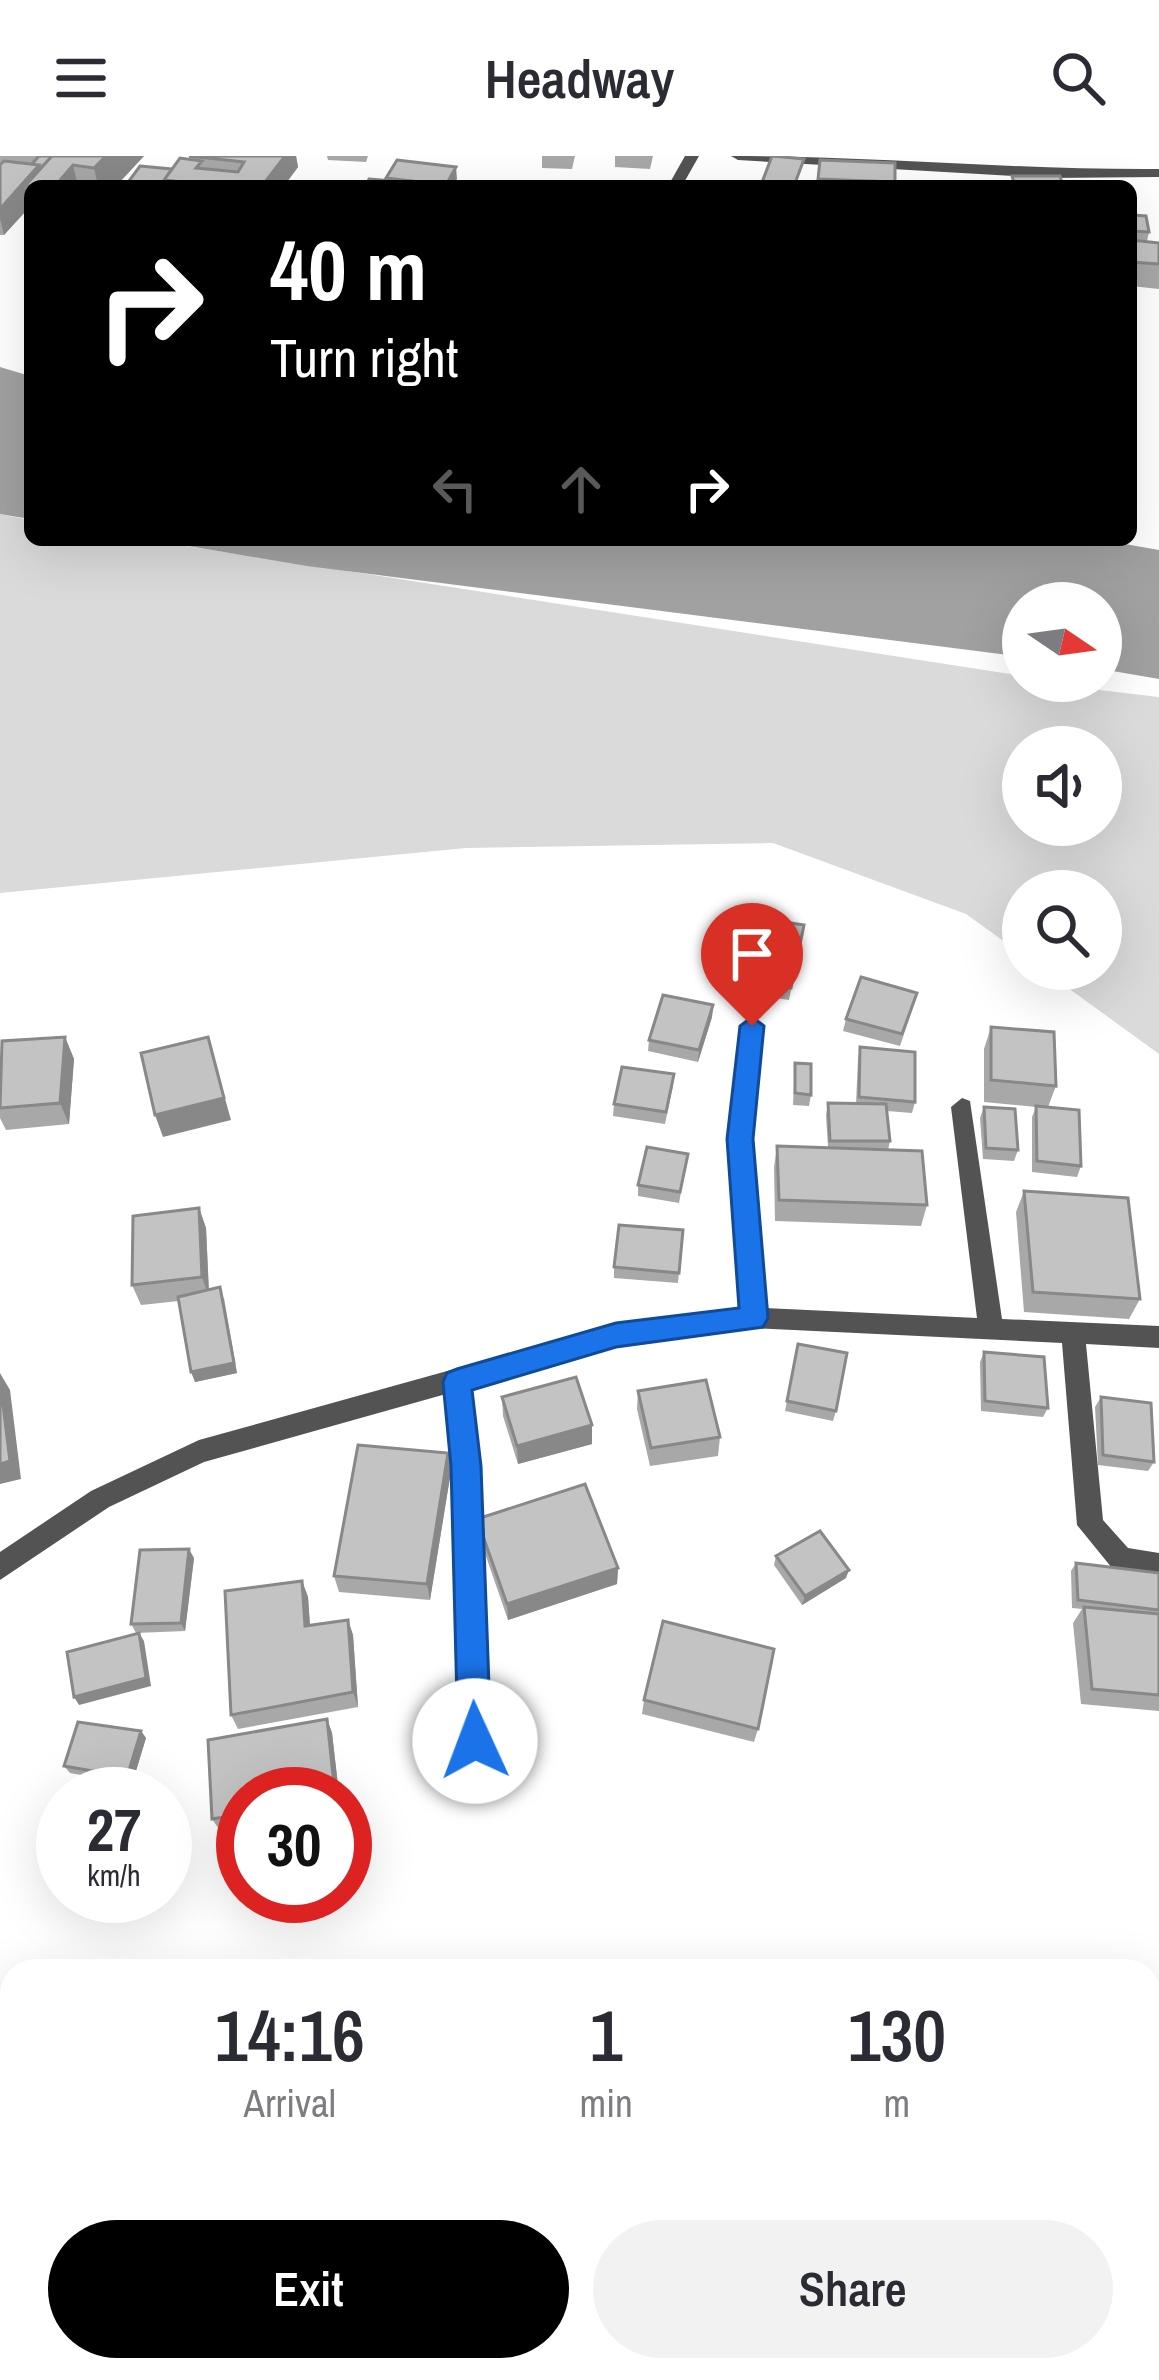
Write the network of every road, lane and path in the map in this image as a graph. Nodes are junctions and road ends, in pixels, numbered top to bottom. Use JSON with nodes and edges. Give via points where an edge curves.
{"nodes":[{"id":1,"x":738,"y":156,"type":"edge"},
{"id":2,"x":1159,"y":173,"type":"edge"},
{"id":3,"x":752,"y":1026,"type":"dead end"},
{"id":4,"x":962,"y":1107,"type":"dead end"},
{"id":5,"x":754,"y":1318,"type":"junction"},
{"id":6,"x":992,"y":1329,"type":"junction"},
{"id":7,"x":1073,"y":1332,"type":"junction"},
{"id":8,"x":1159,"y":1337,"type":"edge"},
{"id":9,"x":457,"y":1382,"type":"junction"},
{"id":10,"x":1159,"y":1565,"type":"edge"},
{"id":11,"x":0,"y":1567,"type":"edge"},
{"id":12,"x":476,"y":1787,"type":"dead end"}],
"edges":[{"from":1,"to":2,"type":"street"},
{"from":3,"to":5,"type":"street","via":[[740,1139]]},
{"from":4,"to":6,"type":"street"},
{"from":5,"to":6,"type":"street"},
{"from":5,"to":9,"type":"street","via":[[616,1335]]},
{"from":6,"to":7,"type":"street"},
{"from":7,"to":8,"type":"street"},
{"from":7,"to":10,"type":"street","via":[[1090,1525],[1121,1558]]},
{"from":9,"to":11,"type":"street","via":[[199,1452],[100,1499]]},
{"from":9,"to":12,"type":"street"}]}
